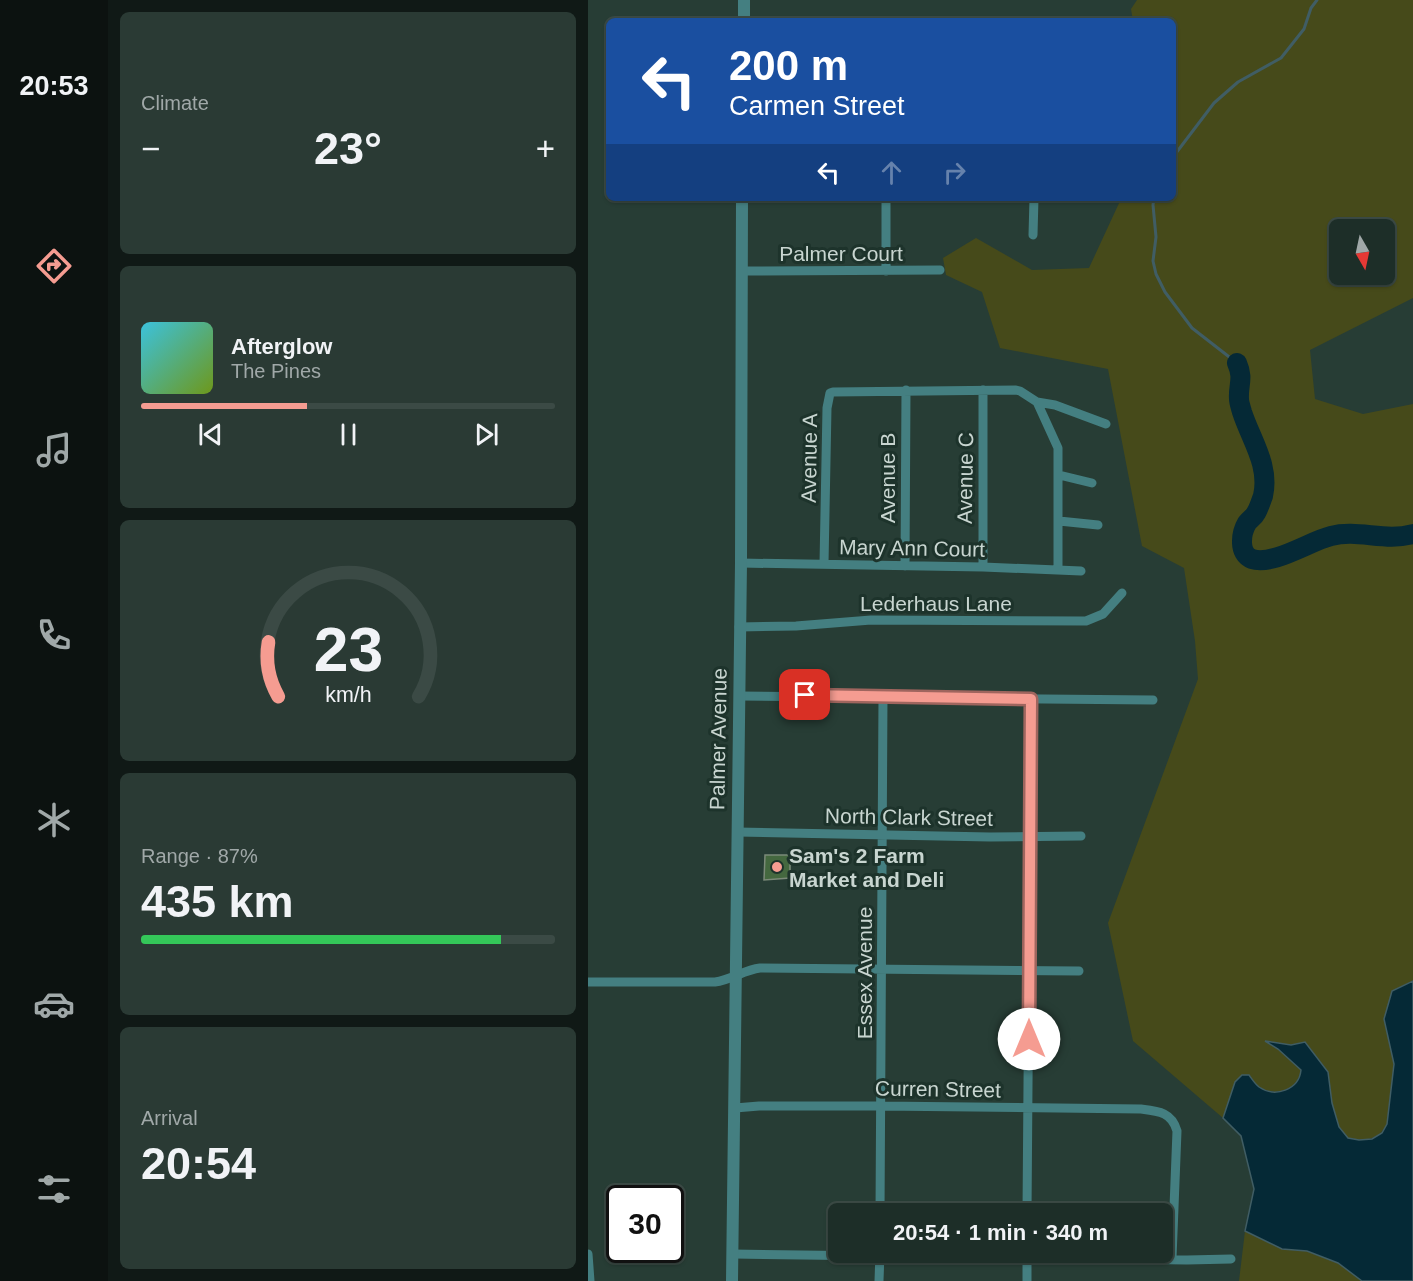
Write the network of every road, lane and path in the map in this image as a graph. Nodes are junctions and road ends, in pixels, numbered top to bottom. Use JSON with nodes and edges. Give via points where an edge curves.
{"nodes":[{"id":1,"x":744,"y":0,"type":"edge"},
{"id":2,"x":744,"y":18,"type":"edge"},
{"id":3,"x":742,"y":201,"type":"edge"},
{"id":4,"x":886,"y":201,"type":"edge"},
{"id":5,"x":1034,"y":201,"type":"edge"},
{"id":6,"x":1033,"y":235,"type":"dead end"},
{"id":7,"x":940,"y":270,"type":"dead end"},
{"id":8,"x":885,"y":271,"type":"junction"},
{"id":9,"x":742,"y":272,"type":"junction"},
{"id":10,"x":906,"y":390,"type":"junction"},
{"id":11,"x":983,"y":390,"type":"junction"},
{"id":12,"x":1037,"y":402,"type":"junction"},
{"id":13,"x":1106,"y":424,"type":"dead end"},
{"id":14,"x":1059,"y":476,"type":"junction"},
{"id":15,"x":1092,"y":483,"type":"dead end"},
{"id":16,"x":1059,"y":521,"type":"junction"},
{"id":17,"x":1098,"y":525,"type":"dead end"},
{"id":18,"x":741,"y":563,"type":"junction"},
{"id":19,"x":824,"y":564,"type":"junction"},
{"id":20,"x":905,"y":566,"type":"junction"},
{"id":21,"x":983,"y":567,"type":"junction"},
{"id":22,"x":1058,"y":570,"type":"junction"},
{"id":23,"x":1082,"y":571,"type":"dead end"},
{"id":24,"x":1122,"y":593,"type":"dead end"},
{"id":25,"x":740,"y":627,"type":"junction"},
{"id":26,"x":738,"y":696,"type":"junction"},
{"id":27,"x":883,"y":696,"type":"junction"},
{"id":28,"x":1031,"y":699,"type":"junction"},
{"id":29,"x":1153,"y":700,"type":"dead end"},
{"id":30,"x":737,"y":832,"type":"junction"},
{"id":31,"x":883,"y":835,"type":"junction"},
{"id":32,"x":1030,"y":836,"type":"junction"},
{"id":33,"x":1081,"y":836,"type":"dead end"},
{"id":34,"x":882,"y":970,"type":"junction"},
{"id":35,"x":1029,"y":970,"type":"junction"},
{"id":36,"x":1079,"y":970,"type":"dead end"},
{"id":37,"x":735,"y":975,"type":"junction"},
{"id":38,"x":588,"y":982,"type":"edge"},
{"id":39,"x":881,"y":1106,"type":"junction"},
{"id":40,"x":735,"y":1108,"type":"junction"},
{"id":41,"x":1028,"y":1108,"type":"junction"},
{"id":42,"x":880,"y":1203,"type":"edge"},
{"id":43,"x":1027,"y":1203,"type":"edge"},
{"id":44,"x":1173,"y":1233,"type":"edge"},
{"id":45,"x":588,"y":1254,"type":"edge"},
{"id":46,"x":733,"y":1254,"type":"junction"},
{"id":47,"x":828,"y":1254,"type":"edge"},
{"id":48,"x":1173,"y":1258,"type":"edge"},
{"id":49,"x":1231,"y":1259,"type":"dead end"},
{"id":50,"x":880,"y":1263,"type":"edge"},
{"id":51,"x":1027,"y":1263,"type":"edge"},
{"id":52,"x":590,"y":1281,"type":"edge"},
{"id":53,"x":732,"y":1281,"type":"edge"},
{"id":54,"x":879,"y":1281,"type":"edge"},
{"id":55,"x":1027,"y":1281,"type":"edge"}],
"edges":[{"from":1,"to":2,"type":"street"},
{"from":3,"to":9,"type":"street","name":"Palmer Avenue"},
{"from":4,"to":8,"type":"street"},
{"from":5,"to":6,"type":"street"},
{"from":7,"to":8,"type":"street","name":"Palmer Court"},
{"from":8,"to":9,"type":"street","name":"Palmer Court"},
{"from":9,"to":18,"type":"street","name":"Palmer Avenue"},
{"from":10,"to":11,"type":"street"},
{"from":10,"to":19,"type":"street","name":"Avenue A","via":[[830,393]]},
{"from":10,"to":20,"type":"street","name":"Avenue B"},
{"from":11,"to":12,"type":"street","via":[[1020,391]]},
{"from":11,"to":21,"type":"street","name":"Avenue C"},
{"from":12,"to":13,"type":"street"},
{"from":12,"to":14,"type":"street","via":[[1058,448]]},
{"from":14,"to":15,"type":"street"},
{"from":14,"to":16,"type":"street"},
{"from":16,"to":17,"type":"street"},
{"from":16,"to":22,"type":"street"},
{"from":18,"to":19,"type":"street","name":"Mary Ann Court"},
{"from":18,"to":25,"type":"street","name":"Palmer Avenue"},
{"from":19,"to":20,"type":"street","name":"Mary Ann Court"},
{"from":20,"to":21,"type":"street","name":"Mary Ann Court"},
{"from":21,"to":22,"type":"street","name":"Mary Ann Court"},
{"from":22,"to":23,"type":"street","name":"Mary Ann Court"},
{"from":24,"to":25,"type":"street","name":"Lederhaus Lane","via":[[1103,614],[1086,621],[871,620]]},
{"from":25,"to":26,"type":"street","name":"Palmer Avenue"},
{"from":26,"to":27,"type":"street"},
{"from":26,"to":30,"type":"street","name":"Palmer Avenue"},
{"from":27,"to":28,"type":"street"},
{"from":27,"to":31,"type":"street","name":"Essex Avenue"},
{"from":28,"to":29,"type":"street"},
{"from":28,"to":32,"type":"street"},
{"from":30,"to":31,"type":"street","name":"North Clark Street"},
{"from":30,"to":37,"type":"street","name":"Palmer Avenue"},
{"from":31,"to":32,"type":"street","name":"North Clark Street"},
{"from":31,"to":34,"type":"street","name":"Essex Avenue"},
{"from":32,"to":33,"type":"street","name":"North Clark Street"},
{"from":32,"to":35,"type":"street"},
{"from":34,"to":35,"type":"street"},
{"from":34,"to":37,"type":"street","via":[[760,968]]},
{"from":34,"to":39,"type":"street","name":"Essex Avenue"},
{"from":35,"to":36,"type":"street"},
{"from":35,"to":41,"type":"street"},
{"from":37,"to":38,"type":"street","via":[[714,982]]},
{"from":37,"to":40,"type":"street","name":"Palmer Avenue"},
{"from":39,"to":40,"type":"street","name":"Curren Street"},
{"from":39,"to":41,"type":"street","name":"Curren Street"},
{"from":39,"to":42,"type":"street","name":"Essex Avenue"},
{"from":40,"to":46,"type":"street","name":"Palmer Avenue"},
{"from":41,"to":43,"type":"street"},
{"from":41,"to":44,"type":"street","name":"Curren Street","via":[[1165,1113],[1177,1131]]},
{"from":45,"to":52,"type":"street"},
{"from":46,"to":47,"type":"street"},
{"from":46,"to":53,"type":"street","name":"Palmer Avenue"},
{"from":48,"to":49,"type":"street"},
{"from":50,"to":54,"type":"street"},
{"from":51,"to":55,"type":"street"}]}
